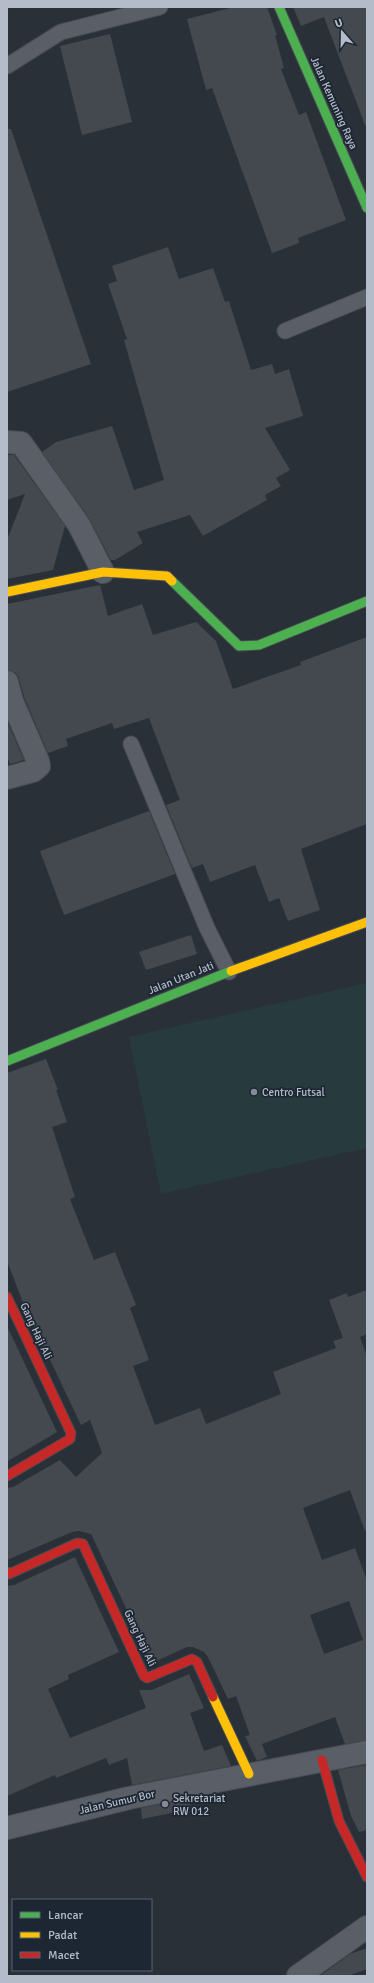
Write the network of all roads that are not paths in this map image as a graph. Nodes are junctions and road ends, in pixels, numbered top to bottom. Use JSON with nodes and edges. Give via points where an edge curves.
{"nodes":[{"id":1,"x":279,"y":7,"type":"edge"},
{"id":2,"x":157,"y":8,"type":"edge"},
{"id":3,"x":7,"y":66,"type":"edge"},
{"id":4,"x":367,"y":208,"type":"edge"},
{"id":5,"x":367,"y":297,"type":"edge"},
{"id":6,"x":285,"y":331,"type":"dead end"},
{"id":7,"x":7,"y":442,"type":"edge"},
{"id":8,"x":103,"y":572,"type":"junction"},
{"id":9,"x":7,"y":592,"type":"edge"},
{"id":10,"x":367,"y":601,"type":"edge"},
{"id":11,"x":7,"y":682,"type":"edge"},
{"id":12,"x":131,"y":744,"type":"dead end"},
{"id":13,"x":7,"y":778,"type":"edge"},
{"id":14,"x":367,"y":922,"type":"edge"},
{"id":15,"x":229,"y":972,"type":"junction"},
{"id":16,"x":7,"y":1061,"type":"edge"},
{"id":17,"x":7,"y":1297,"type":"edge"},
{"id":18,"x":7,"y":1476,"type":"edge"},
{"id":19,"x":7,"y":1572,"type":"edge"},
{"id":20,"x":367,"y":1752,"type":"edge"},
{"id":21,"x":322,"y":1760,"type":"junction"},
{"id":22,"x":249,"y":1774,"type":"junction"},
{"id":23,"x":7,"y":1828,"type":"edge"},
{"id":24,"x":367,"y":1877,"type":"edge"},
{"id":25,"x":367,"y":1926,"type":"edge"},
{"id":26,"x":298,"y":1976,"type":"edge"}],
"edges":[{"from":1,"to":4,"type":"street","name":"Jalan Kemuning Raya"},
{"from":2,"to":3,"type":"lane","via":[[61,32]]},
{"from":5,"to":6,"type":"lane"},
{"from":7,"to":8,"type":"street","via":[[21,443],[79,525]]},
{"from":8,"to":9,"type":"street"},
{"from":8,"to":10,"type":"street","via":[[167,576],[239,646],[259,644]]},
{"from":11,"to":13,"type":"street","via":[[12,701],[39,766],[33,771]]},
{"from":12,"to":15,"type":"lane","via":[[207,928]]},
{"from":14,"to":15,"type":"street","name":"Jalan Utan Jati"},
{"from":15,"to":16,"type":"street","name":"Jalan Utan Jati"},
{"from":17,"to":18,"type":"street","name":"Gang Haji Ali","via":[[71,1433],[70,1439]]},
{"from":19,"to":22,"type":"street","name":"Gang Haji Ali","via":[[9,1574],[77,1543],[83,1544],[144,1676],[147,1678],[192,1659],[197,1662]]},
{"from":20,"to":21,"type":"street","name":"Jalan Sumur Bor"},
{"from":21,"to":22,"type":"street","name":"Jalan Sumur Bor"},
{"from":21,"to":24,"type":"street","via":[[339,1821]]},
{"from":22,"to":23,"type":"street","name":"Jalan Sumur Bor","via":[[129,1798]]},
{"from":25,"to":26,"type":"street"}]}
